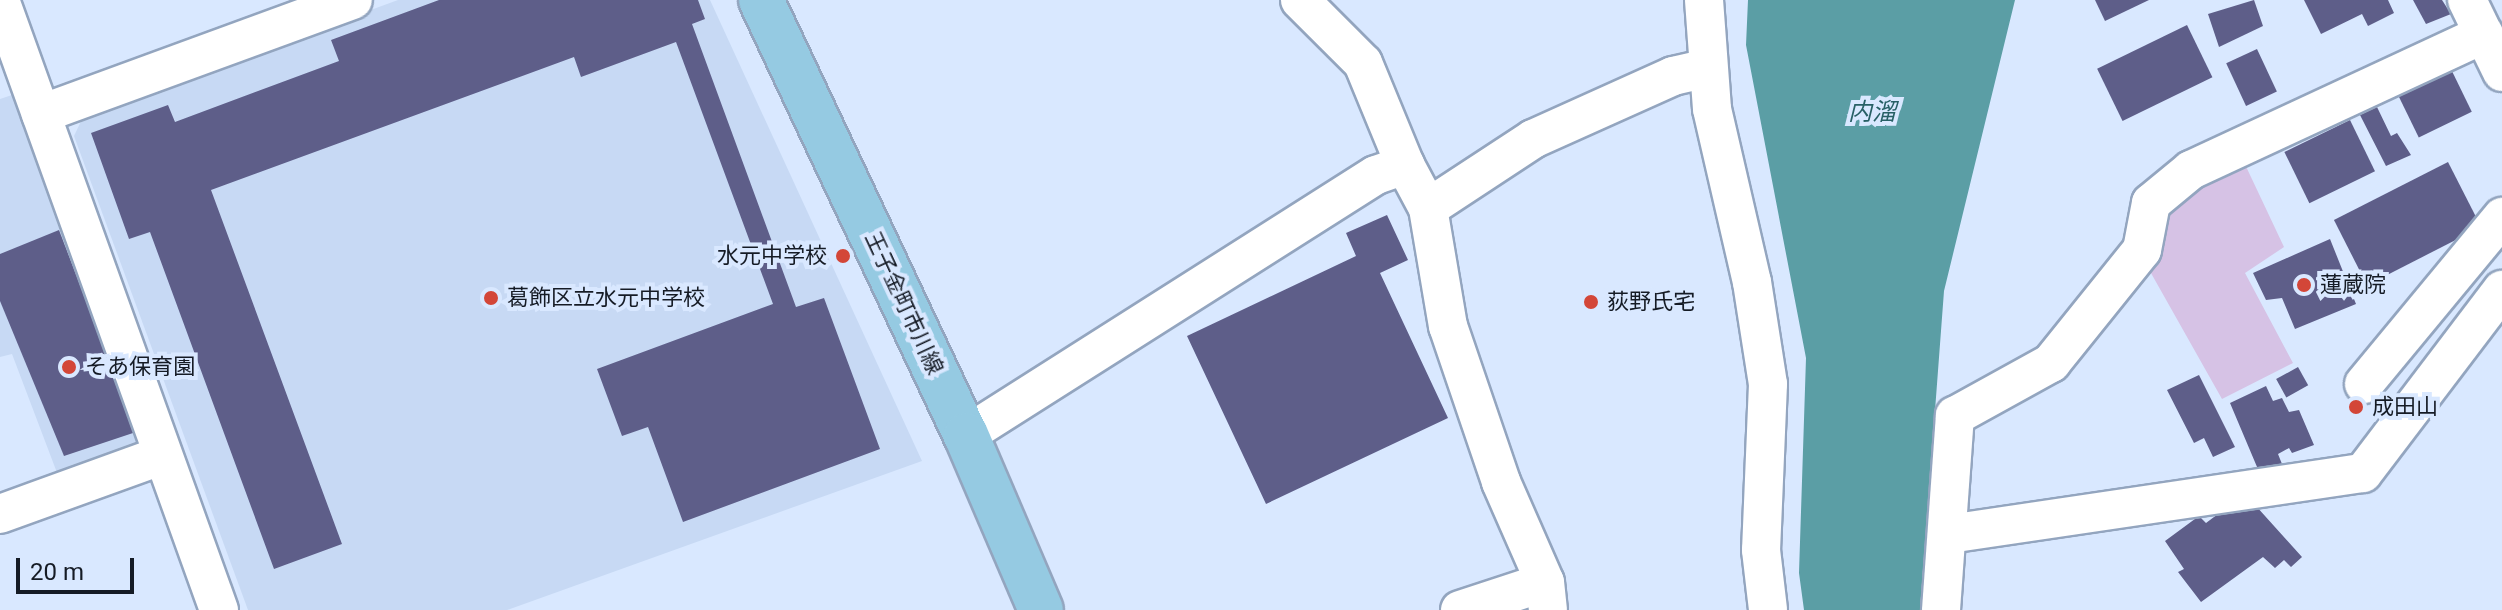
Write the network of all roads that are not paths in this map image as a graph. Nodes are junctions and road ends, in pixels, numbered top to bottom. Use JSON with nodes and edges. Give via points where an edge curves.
{"nodes":[{"id":1,"x":0,"y":0,"type":"edge"},
{"id":2,"x":353,"y":0,"type":"edge"},
{"id":3,"x":761,"y":0,"type":"edge"},
{"id":4,"x":1300,"y":0,"type":"edge"},
{"id":5,"x":1704,"y":0,"type":"edge"},
{"id":6,"x":2467,"y":0,"type":"edge"},
{"id":7,"x":2484,"y":34,"type":"junction"},
{"id":8,"x":1708,"y":68,"type":"junction"},
{"id":9,"x":2502,"y":72,"type":"edge"},
{"id":10,"x":41,"y":114,"type":"junction"},
{"id":11,"x":1405,"y":165,"type":"junction"},
{"id":12,"x":1428,"y":208,"type":"junction"},
{"id":13,"x":2502,"y":217,"type":"edge"},
{"id":14,"x":2502,"y":290,"type":"edge"},
{"id":15,"x":2364,"y":384,"type":"dead end"},
{"id":16,"x":966,"y":435,"type":"junction"},
{"id":17,"x":163,"y":455,"type":"junction"},
{"id":18,"x":0,"y":514,"type":"edge"},
{"id":19,"x":1949,"y":534,"type":"junction"},
{"id":20,"x":1547,"y":596,"type":"edge"},
{"id":21,"x":219,"y":610,"type":"edge"},
{"id":22,"x":1041,"y":610,"type":"edge"},
{"id":23,"x":1460,"y":610,"type":"edge"},
{"id":24,"x":1768,"y":610,"type":"edge"},
{"id":25,"x":1941,"y":610,"type":"edge"}],
"edges":[{"from":1,"to":10,"type":"street"},
{"from":2,"to":10,"type":"street"},
{"from":3,"to":16,"type":"main road","name":"王子金町市川線"},
{"from":4,"to":11,"type":"street","via":[[1363,63]]},
{"from":5,"to":8,"type":"street"},
{"from":6,"to":7,"type":"street"},
{"from":7,"to":9,"type":"street"},
{"from":7,"to":19,"type":"street","via":[[2191,170],[2151,203],[2142,250],[2051,363],[1955,416]]},
{"from":8,"to":12,"type":"street","via":[[1673,76],[1533,139]]},
{"from":8,"to":24,"type":"street","via":[[1768,384],[1761,550]]},
{"from":10,"to":17,"type":"street"},
{"from":11,"to":12,"type":"street"},
{"from":11,"to":16,"type":"street","via":[[1376,175]]},
{"from":12,"to":20,"type":"street","via":[[1448,326]]},
{"from":13,"to":15,"type":"street"},
{"from":14,"to":19,"type":"street","via":[[2363,473]]},
{"from":16,"to":22,"type":"main road","name":"王子金町市川線"},
{"from":17,"to":18,"type":"street"},
{"from":17,"to":21,"type":"street"},
{"from":19,"to":25,"type":"street"},
{"from":20,"to":23,"type":"street"}]}
